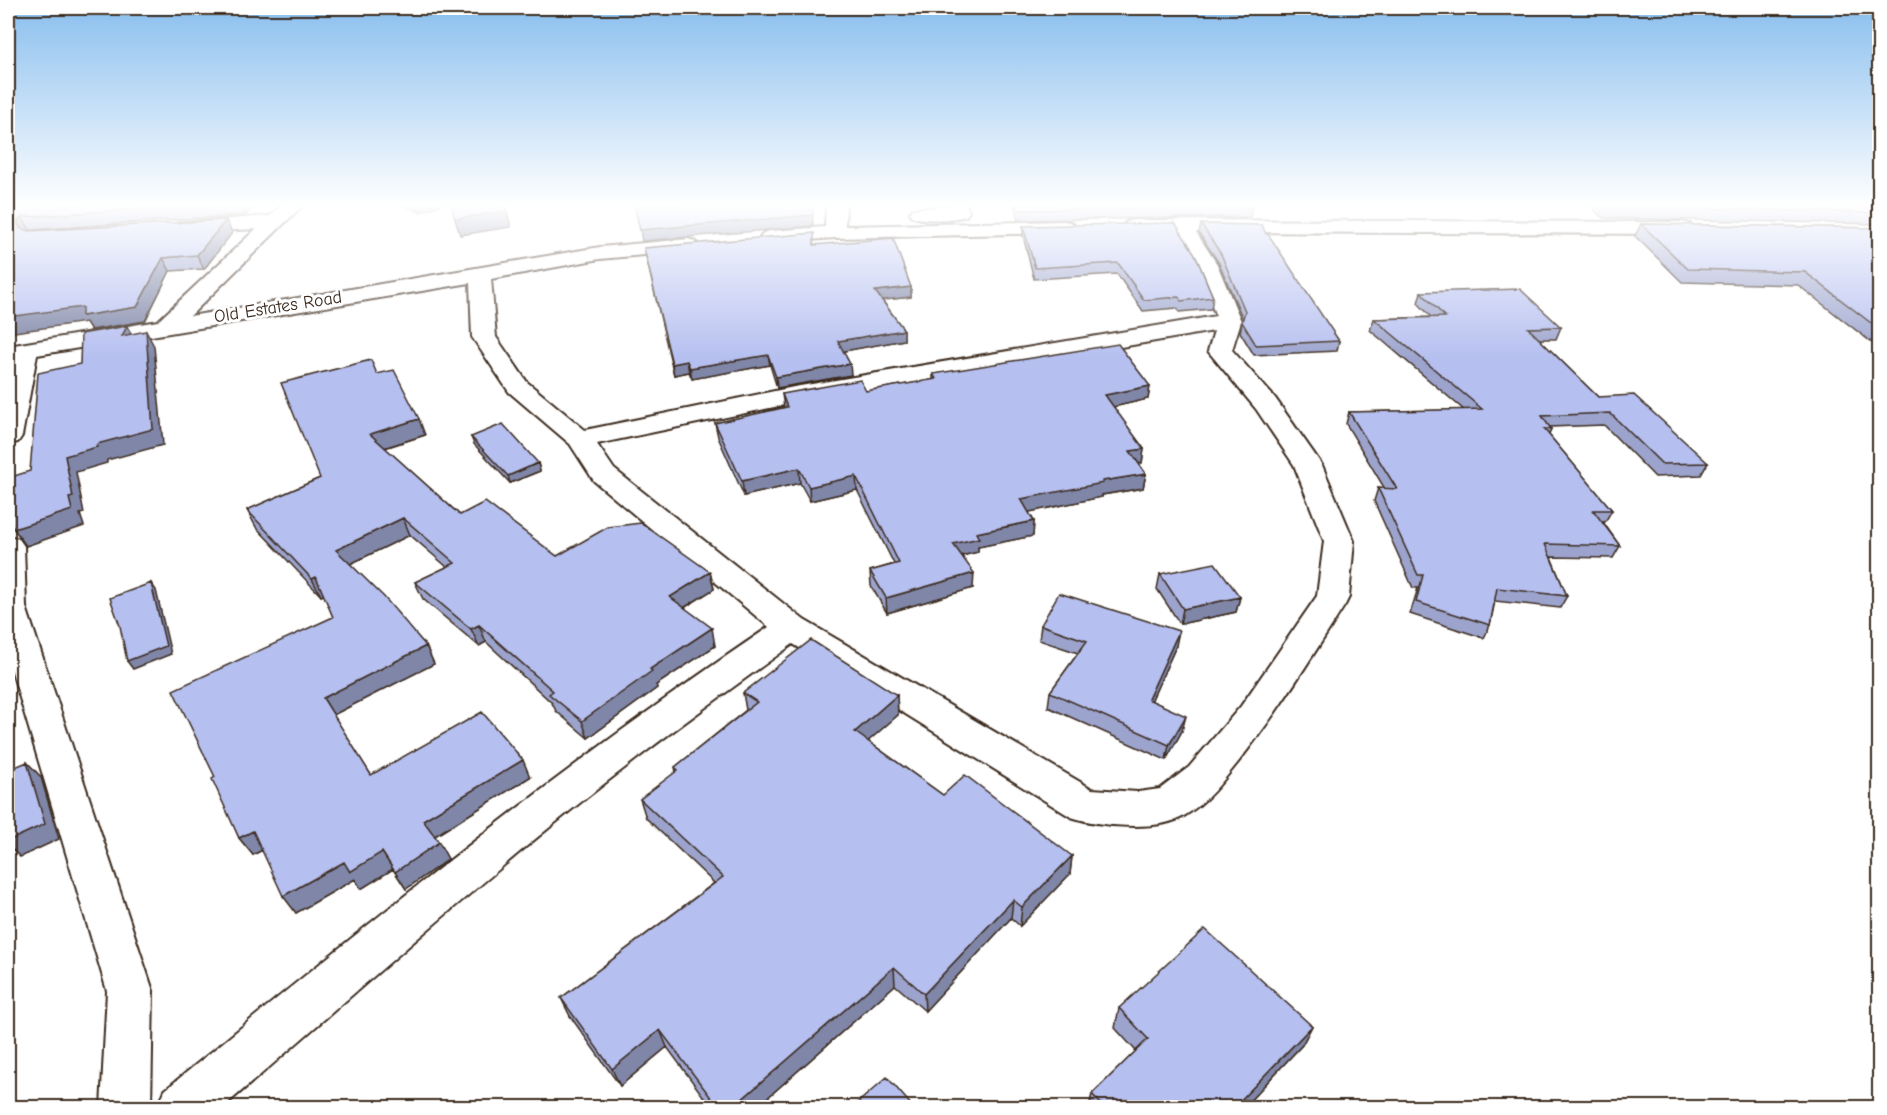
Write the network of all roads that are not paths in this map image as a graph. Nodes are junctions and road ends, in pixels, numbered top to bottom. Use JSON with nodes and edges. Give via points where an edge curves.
{"nodes":[{"id":1,"x":239,"y":256,"type":"edge"},
{"id":2,"x":583,"y":256,"type":"edge"},
{"id":3,"x":1201,"y":256,"type":"edge"},
{"id":4,"x":480,"y":275,"type":"junction"},
{"id":5,"x":1229,"y":321,"type":"junction"},
{"id":6,"x":166,"y":326,"type":"junction"},
{"id":7,"x":17,"y":351,"type":"edge"},
{"id":8,"x":8,"y":436,"type":"edge"},
{"id":9,"x":580,"y":440,"type":"junction"},
{"id":10,"x":8,"y":546,"type":"edge"},
{"id":11,"x":792,"y":628,"type":"junction"},
{"id":12,"x":126,"y":1107,"type":"edge"},
{"id":13,"x":183,"y":1107,"type":"edge"}],
"edges":[{"from":1,"to":6,"type":"street"},
{"from":2,"to":4,"type":"street","name":"Old Estates Road"},
{"from":3,"to":5,"type":"street"},
{"from":4,"to":6,"type":"street","name":"Old Estates Road"},
{"from":4,"to":9,"type":"street","via":[[484,337],[518,387]]},
{"from":5,"to":9,"type":"street","via":[[794,395]]},
{"from":5,"to":11,"type":"street","via":[[1220,351],[1266,404],[1308,465],[1339,541],[1333,597],[1254,716],[1203,778],[1169,805],[1138,809],[1086,805]]},
{"from":6,"to":7,"type":"street","name":"Old Estates Road"},
{"from":7,"to":8,"type":"street"},
{"from":9,"to":11,"type":"street","via":[[604,475]]},
{"from":10,"to":12,"type":"street","via":[[9,607],[130,991]]},
{"from":11,"to":13,"type":"street","via":[[687,700],[554,802]]}]}
